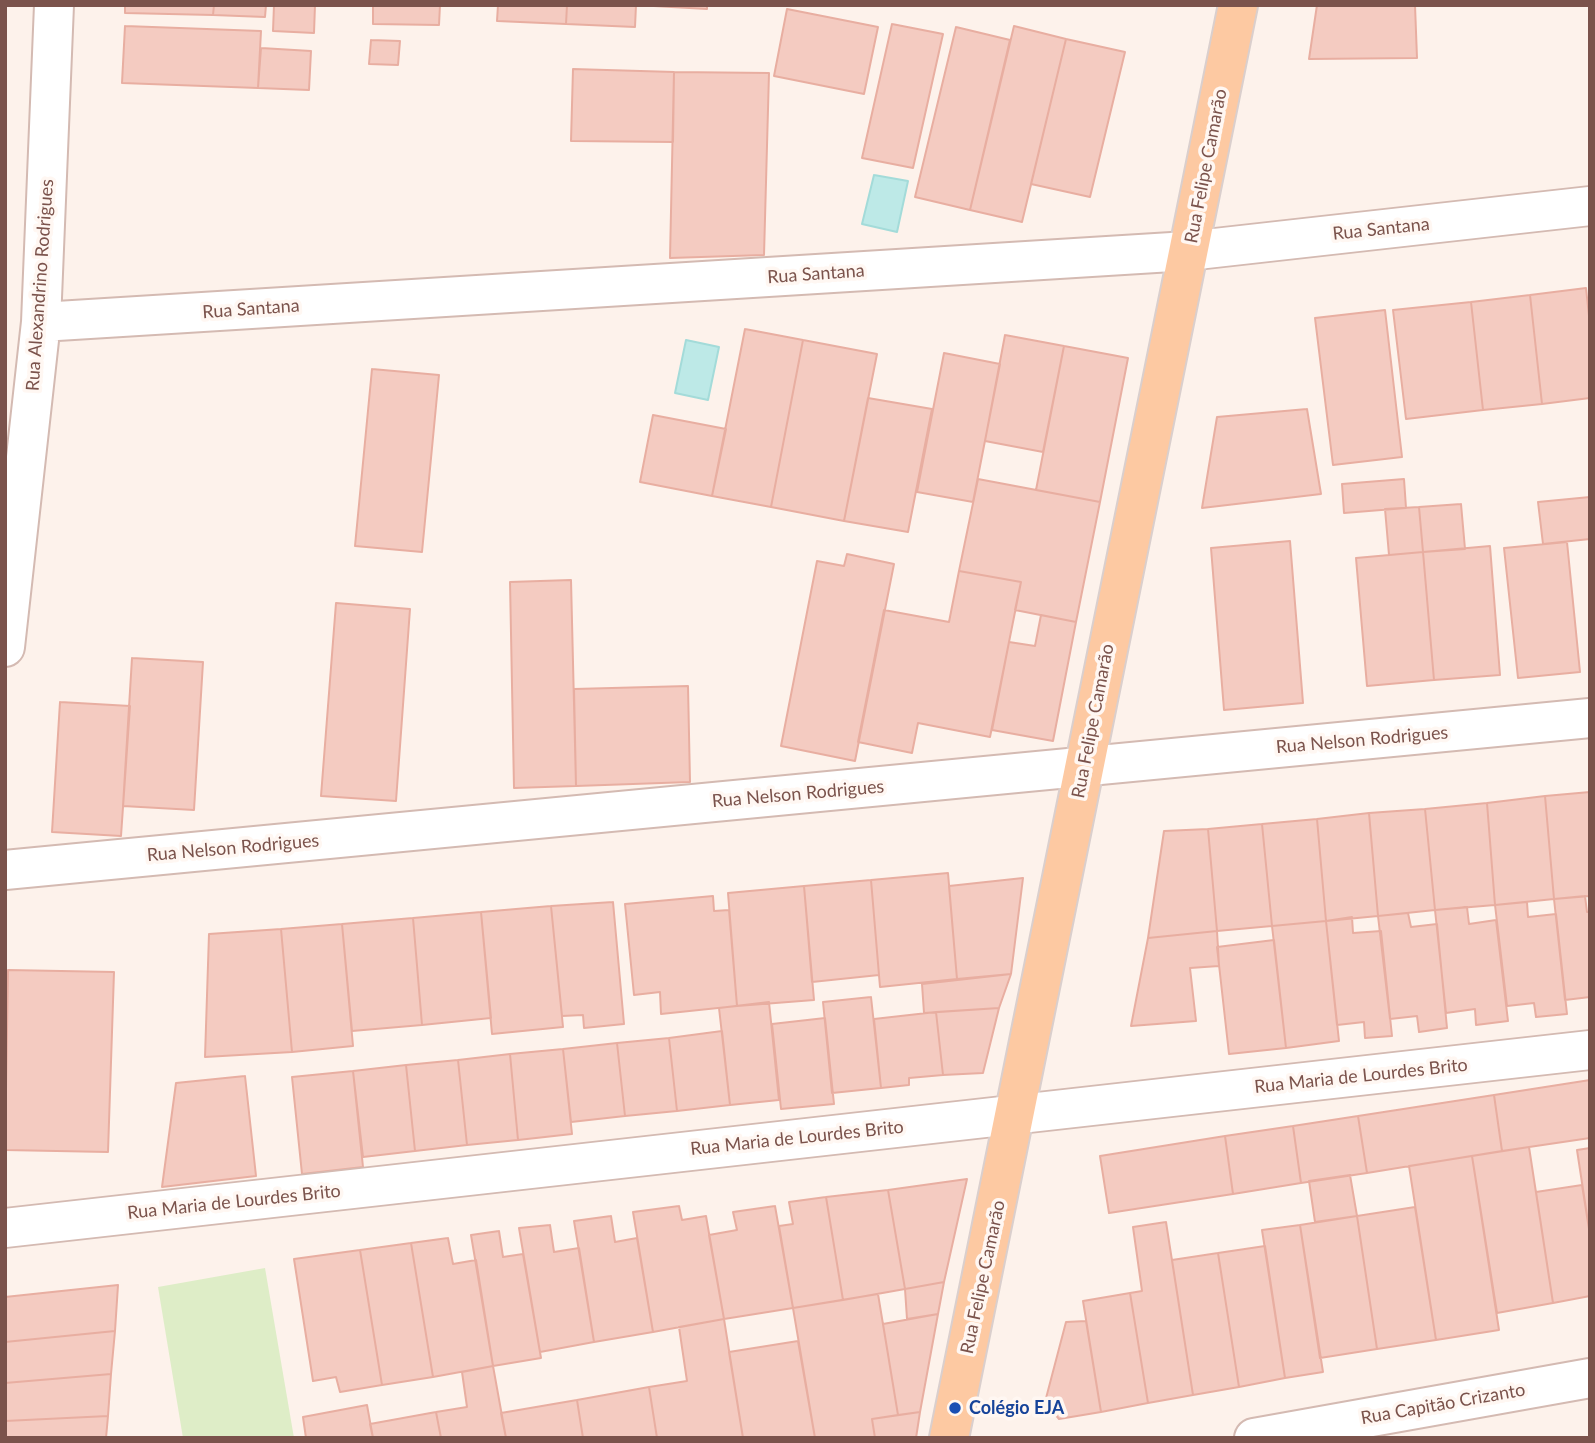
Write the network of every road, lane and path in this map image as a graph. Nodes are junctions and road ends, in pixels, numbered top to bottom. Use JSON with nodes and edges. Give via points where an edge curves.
{"nodes":[{"id":1,"x":54,"y":5,"type":"edge"},
{"id":2,"x":1238,"y":5,"type":"edge"},
{"id":3,"x":1590,"y":206,"type":"edge"},
{"id":4,"x":1188,"y":251,"type":"junction"},
{"id":5,"x":41,"y":322,"type":"junction"},
{"id":6,"x":5,"y":647,"type":"edge"},
{"id":7,"x":1590,"y":718,"type":"edge"},
{"id":8,"x":1083,"y":767,"type":"junction"},
{"id":9,"x":5,"y":870,"type":"edge"},
{"id":10,"x":1590,"y":1050,"type":"edge"},
{"id":11,"x":1016,"y":1114,"type":"junction"},
{"id":12,"x":5,"y":1228,"type":"edge"},
{"id":13,"x":1590,"y":1378,"type":"edge"},
{"id":14,"x":949,"y":1438,"type":"edge"},
{"id":15,"x":1254,"y":1438,"type":"edge"}],
"edges":[{"from":1,"to":5,"type":"street","name":"Rua Alexandrino Rodrigues"},
{"from":2,"to":4,"type":"main road","name":"Rua Felipe Camarão"},
{"from":3,"to":4,"type":"street","name":"Rua Santana"},
{"from":4,"to":5,"type":"street","name":"Rua Santana"},
{"from":4,"to":8,"type":"main road","name":"Rua Felipe Camarão"},
{"from":5,"to":6,"type":"street","name":"Rua Alexandrino Rodrigues"},
{"from":7,"to":8,"type":"street","name":"Rua Nelson Rodrigues"},
{"from":8,"to":9,"type":"street","name":"Rua Nelson Rodrigues"},
{"from":8,"to":11,"type":"main road","name":"Rua Felipe Camarão"},
{"from":10,"to":11,"type":"street","name":"Rua Maria de Lourdes Brito"},
{"from":11,"to":12,"type":"street","name":"Rua Maria de Lourdes Brito"},
{"from":11,"to":14,"type":"main road","name":"Rua Felipe Camarão"},
{"from":13,"to":15,"type":"street","name":"Rua Capitão Crizanto"}]}
